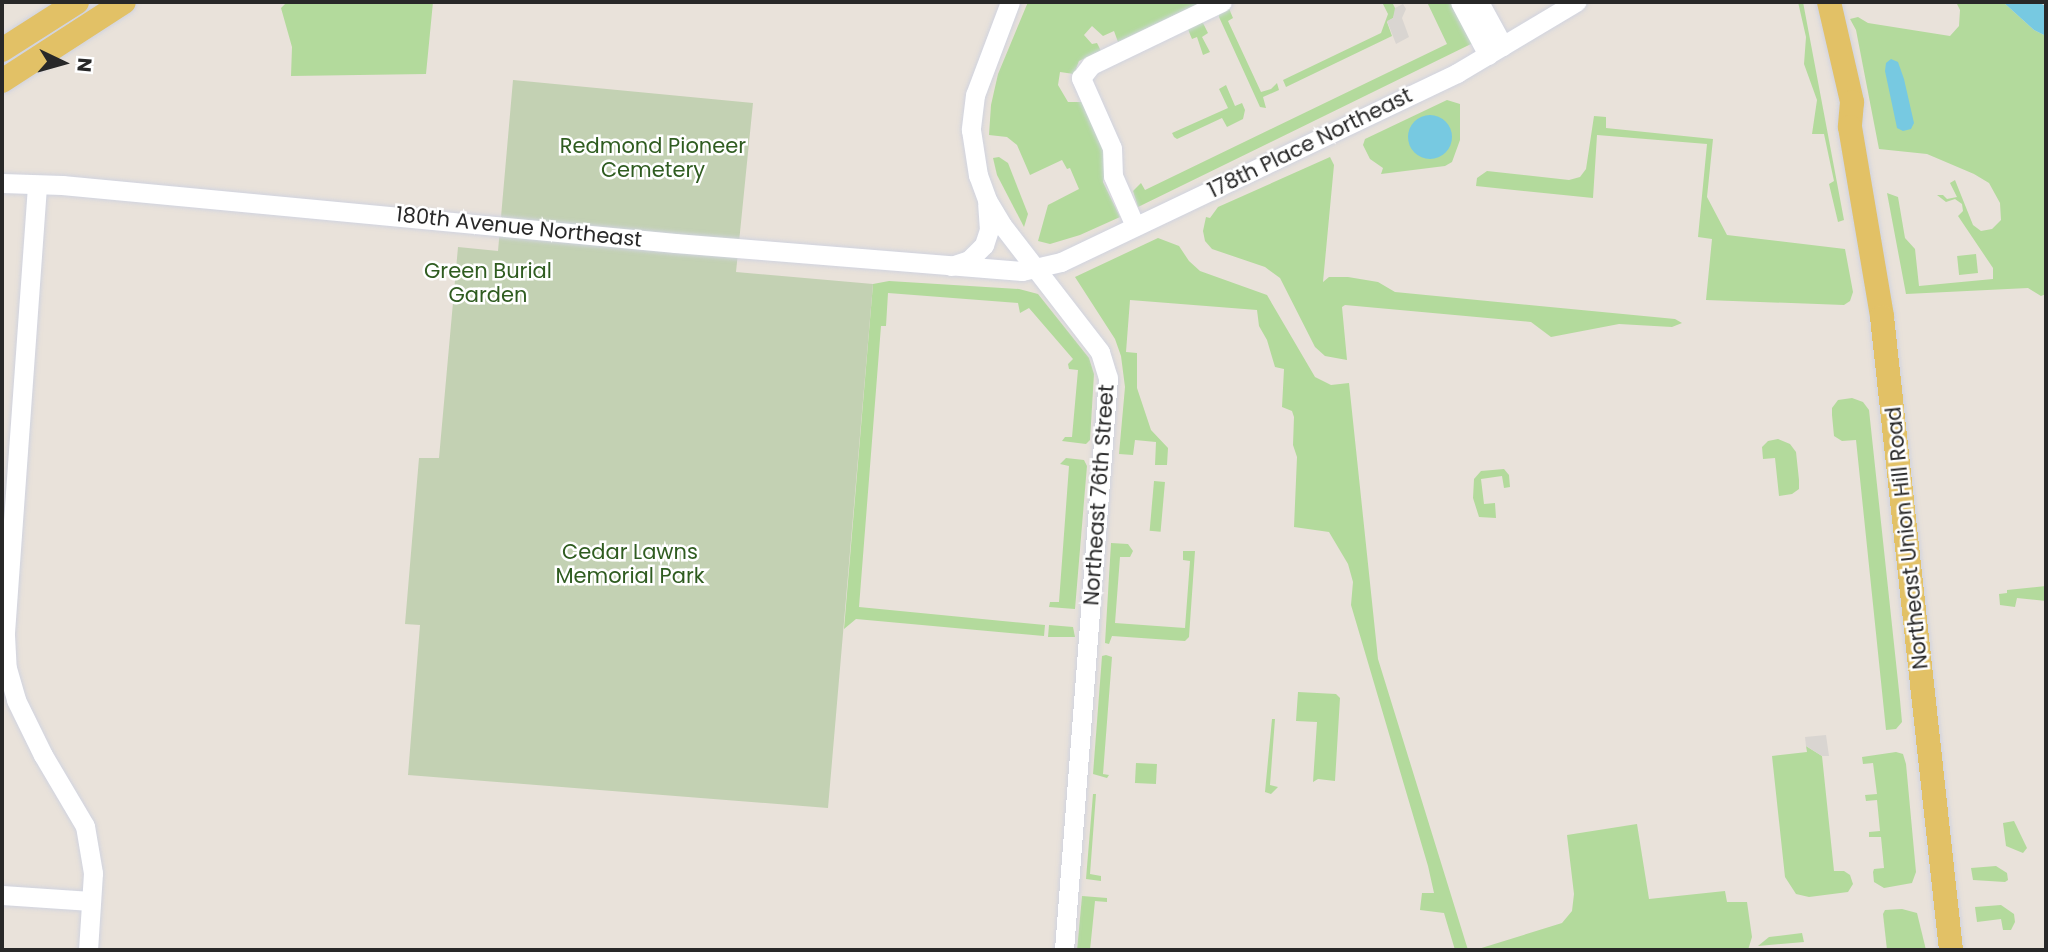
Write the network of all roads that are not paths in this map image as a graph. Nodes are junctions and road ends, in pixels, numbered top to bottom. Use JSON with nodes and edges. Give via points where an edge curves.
{"nodes":[{"id":1,"x":77,"y":2,"type":"edge"},
{"id":2,"x":124,"y":2,"type":"edge"},
{"id":3,"x":1010,"y":2,"type":"edge"},
{"id":4,"x":1460,"y":2,"type":"edge"},
{"id":5,"x":1479,"y":2,"type":"edge"},
{"id":6,"x":1576,"y":2,"type":"edge"},
{"id":7,"x":1813,"y":2,"type":"edge"},
{"id":8,"x":1829,"y":2,"type":"edge"},
{"id":9,"x":1214,"y":5,"type":"edge"},
{"id":10,"x":2,"y":50,"type":"edge"},
{"id":11,"x":1495,"y":51,"type":"junction"},
{"id":12,"x":2,"y":81,"type":"edge"},
{"id":13,"x":1850,"y":127,"type":"junction"},
{"id":14,"x":2,"y":183,"type":"edge"},
{"id":15,"x":37,"y":186,"type":"junction"},
{"id":16,"x":987,"y":200,"type":"junction"},
{"id":17,"x":1135,"y":226,"type":"junction"},
{"id":18,"x":947,"y":267,"type":"junction"},
{"id":19,"x":1037,"y":270,"type":"junction"},
{"id":20,"x":2,"y":895,"type":"edge"},
{"id":21,"x":91,"y":901,"type":"junction"},
{"id":22,"x":88,"y":950,"type":"edge"},
{"id":23,"x":1064,"y":950,"type":"edge"},
{"id":24,"x":1951,"y":950,"type":"edge"}],
"edges":[{"from":1,"to":10,"type":"main road"},
{"from":2,"to":12,"type":"main road"},
{"from":3,"to":16,"type":"street","name":"Northeast 76th Street","via":[[973,104],[972,147]]},
{"from":4,"to":11,"type":"street"},
{"from":5,"to":11,"type":"street"},
{"from":6,"to":11,"type":"street","name":"178th Place Northeast"},
{"from":7,"to":13,"type":"main road","name":"Northeast Union Hill Road","via":[[1839,116]]},
{"from":8,"to":13,"type":"main road","name":"Northeast Union Hill Road","via":[[1852,102]]},
{"from":9,"to":17,"type":"street","via":[[1084,71],[1081,78],[1112,148],[1113,176]]},
{"from":11,"to":17,"type":"street","name":"178th Place Northeast"},
{"from":13,"to":24,"type":"main road","name":"Northeast Union Hill Road","via":[[1882,317]]},
{"from":14,"to":15,"type":"street","name":"180th Avenue Northeast"},
{"from":15,"to":18,"type":"street","name":"180th Avenue Northeast","via":[[122,190]]},
{"from":15,"to":21,"type":"street","via":[[5,635],[7,668],[38,744],[85,826],[92,864]]},
{"from":16,"to":18,"type":"street","via":[[985,245],[969,260]]},
{"from":16,"to":19,"type":"street","name":"Northeast 76th Street"},
{"from":17,"to":19,"type":"street","name":"178th Place Northeast"},
{"from":18,"to":19,"type":"street","name":"180th Avenue Northeast"},
{"from":19,"to":23,"type":"street","name":"Northeast 76th Street","via":[[1100,352],[1109,391]]},
{"from":20,"to":21,"type":"street"},
{"from":21,"to":22,"type":"street"}]}
